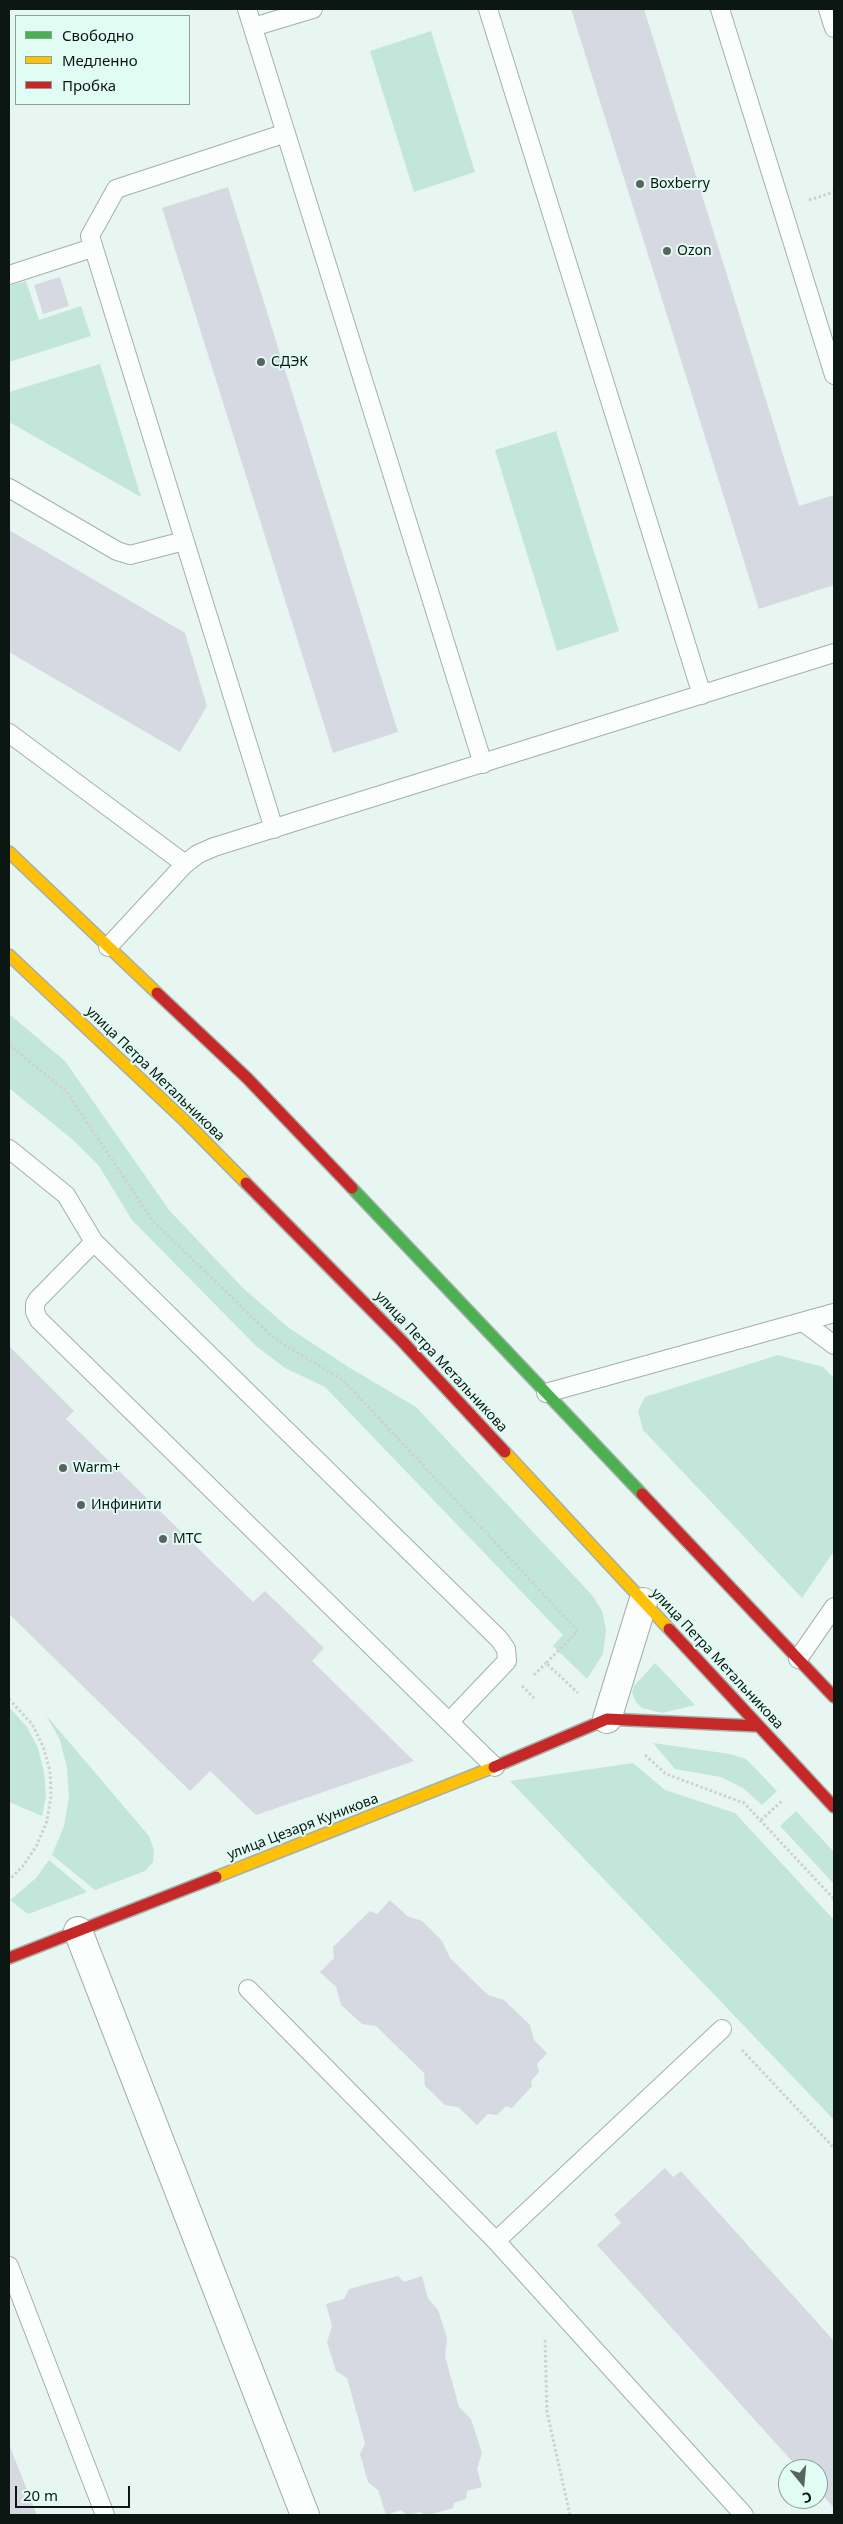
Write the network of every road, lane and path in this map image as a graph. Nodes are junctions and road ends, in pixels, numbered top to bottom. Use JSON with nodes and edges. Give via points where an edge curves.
{"nodes":[{"id":1,"x":247,"y":9,"type":"edge"},
{"id":2,"x":313,"y":9,"type":"edge"},
{"id":3,"x":488,"y":9,"type":"edge"},
{"id":4,"x":720,"y":9,"type":"edge"},
{"id":5,"x":828,"y":9,"type":"edge"},
{"id":6,"x":253,"y":27,"type":"junction"},
{"id":7,"x":834,"y":28,"type":"edge"},
{"id":8,"x":286,"y":133,"type":"junction"},
{"id":9,"x":92,"y":248,"type":"junction"},
{"id":10,"x":9,"y":274,"type":"edge"},
{"id":11,"x":834,"y":375,"type":"edge"},
{"id":12,"x":9,"y":488,"type":"edge"},
{"id":13,"x":184,"y":541,"type":"junction"},
{"id":14,"x":834,"y":654,"type":"edge"},
{"id":15,"x":702,"y":695,"type":"junction"},
{"id":16,"x":9,"y":733,"type":"edge"},
{"id":17,"x":483,"y":764,"type":"junction"},
{"id":18,"x":274,"y":829,"type":"junction"},
{"id":19,"x":9,"y":852,"type":"edge"},
{"id":20,"x":185,"y":864,"type":"junction"},
{"id":21,"x":108,"y":947,"type":"junction"},
{"id":22,"x":9,"y":955,"type":"edge"},
{"id":23,"x":9,"y":1045,"type":"edge"},
{"id":24,"x":9,"y":1149,"type":"edge"},
{"id":25,"x":94,"y":1242,"type":"junction"},
{"id":26,"x":834,"y":1313,"type":"edge"},
{"id":27,"x":803,"y":1322,"type":"junction"},
{"id":28,"x":834,"y":1345,"type":"edge"},
{"id":29,"x":546,"y":1393,"type":"junction"},
{"id":30,"x":643,"y":1602,"type":"junction"},
{"id":31,"x":834,"y":1607,"type":"edge"},
{"id":32,"x":798,"y":1659,"type":"junction"},
{"id":33,"x":834,"y":1697,"type":"edge"},
{"id":34,"x":9,"y":1699,"type":"edge"},
{"id":35,"x":607,"y":1719,"type":"junction"},
{"id":36,"x":449,"y":1722,"type":"junction"},
{"id":37,"x":758,"y":1726,"type":"junction"},
{"id":38,"x":495,"y":1767,"type":"junction"},
{"id":39,"x":834,"y":1807,"type":"edge"},
{"id":40,"x":9,"y":1880,"type":"edge"},
{"id":41,"x":834,"y":1898,"type":"edge"},
{"id":42,"x":78,"y":1931,"type":"junction"},
{"id":43,"x":9,"y":1958,"type":"edge"},
{"id":44,"x":248,"y":1990,"type":"dead end"},
{"id":45,"x":722,"y":2029,"type":"joint"},
{"id":46,"x":834,"y":2148,"type":"edge"},
{"id":47,"x":496,"y":2241,"type":"junction"},
{"id":48,"x":9,"y":2266,"type":"edge"},
{"id":49,"x":544,"y":2294,"type":"junction"},
{"id":50,"x":105,"y":2515,"type":"edge"},
{"id":51,"x":305,"y":2515,"type":"edge"},
{"id":52,"x":570,"y":2515,"type":"edge"},
{"id":53,"x":744,"y":2515,"type":"edge"}],
"edges":[{"from":1,"to":6,"type":"lane"},
{"from":2,"to":6,"type":"lane"},
{"from":3,"to":15,"type":"lane"},
{"from":4,"to":11,"type":"lane"},
{"from":5,"to":7,"type":"lane"},
{"from":6,"to":8,"type":"lane"},
{"from":8,"to":9,"type":"lane","via":[[116,189],[90,236]]},
{"from":8,"to":17,"type":"lane"},
{"from":9,"to":10,"type":"lane"},
{"from":9,"to":13,"type":"lane"},
{"from":12,"to":13,"type":"lane","via":[[117,551],[130,555]]},
{"from":13,"to":18,"type":"lane"},
{"from":14,"to":15,"type":"lane"},
{"from":15,"to":17,"type":"lane"},
{"from":16,"to":20,"type":"lane"},
{"from":17,"to":18,"type":"lane"},
{"from":18,"to":20,"type":"lane","via":[[214,847]]},
{"from":19,"to":21,"type":"main road"},
{"from":20,"to":21,"type":"lane"},
{"from":21,"to":29,"type":"main road","via":[[247,1078]]},
{"from":22,"to":30,"type":"main road","name":"улица Петра Метальникова","via":[[184,1121],[402,1341]]},
{"from":23,"to":35,"type":"path","via":[[66,1091],[153,1220],[275,1339],[343,1380],[578,1632],[546,1663]]},
{"from":24,"to":25,"type":"lane","via":[[66,1195]]},
{"from":25,"to":36,"type":"lane","via":[[506,1649],[507,1661],[500,1671]]},
{"from":25,"to":36,"type":"lane","via":[[38,1299],[35,1312],[39,1320]]},
{"from":26,"to":27,"type":"lane"},
{"from":27,"to":28,"type":"lane"},
{"from":27,"to":29,"type":"lane"},
{"from":29,"to":32,"type":"main road"},
{"from":30,"to":35,"type":"street"},
{"from":30,"to":37,"type":"main road","name":"улица Петра Метальникова"},
{"from":31,"to":32,"type":"lane"},
{"from":32,"to":33,"type":"main road"},
{"from":34,"to":40,"type":"path","via":[[32,1724],[43,1746],[50,1771],[51,1796],[47,1821],[37,1845]]},
{"from":35,"to":37,"type":"main road"},
{"from":35,"to":38,"type":"main road","name":"улица Цезаря Куникова"},
{"from":35,"to":41,"type":"path","via":[[666,1774],[744,1803]]},
{"from":36,"to":38,"type":"lane"},
{"from":37,"to":39,"type":"main road","name":"улица Петра Метальникова"},
{"from":38,"to":42,"type":"main road","name":"улица Цезаря Куникова"},
{"from":42,"to":43,"type":"main road","name":"улица Цезаря Куникова"},
{"from":42,"to":51,"type":"street"},
{"from":44,"to":47,"type":"lane"},
{"from":45,"to":46,"type":"path"},
{"from":45,"to":47,"type":"lane"},
{"from":47,"to":49,"type":"lane"},
{"from":48,"to":50,"type":"lane"},
{"from":49,"to":52,"type":"path","via":[[547,2412]]},
{"from":49,"to":53,"type":"lane"}]}
